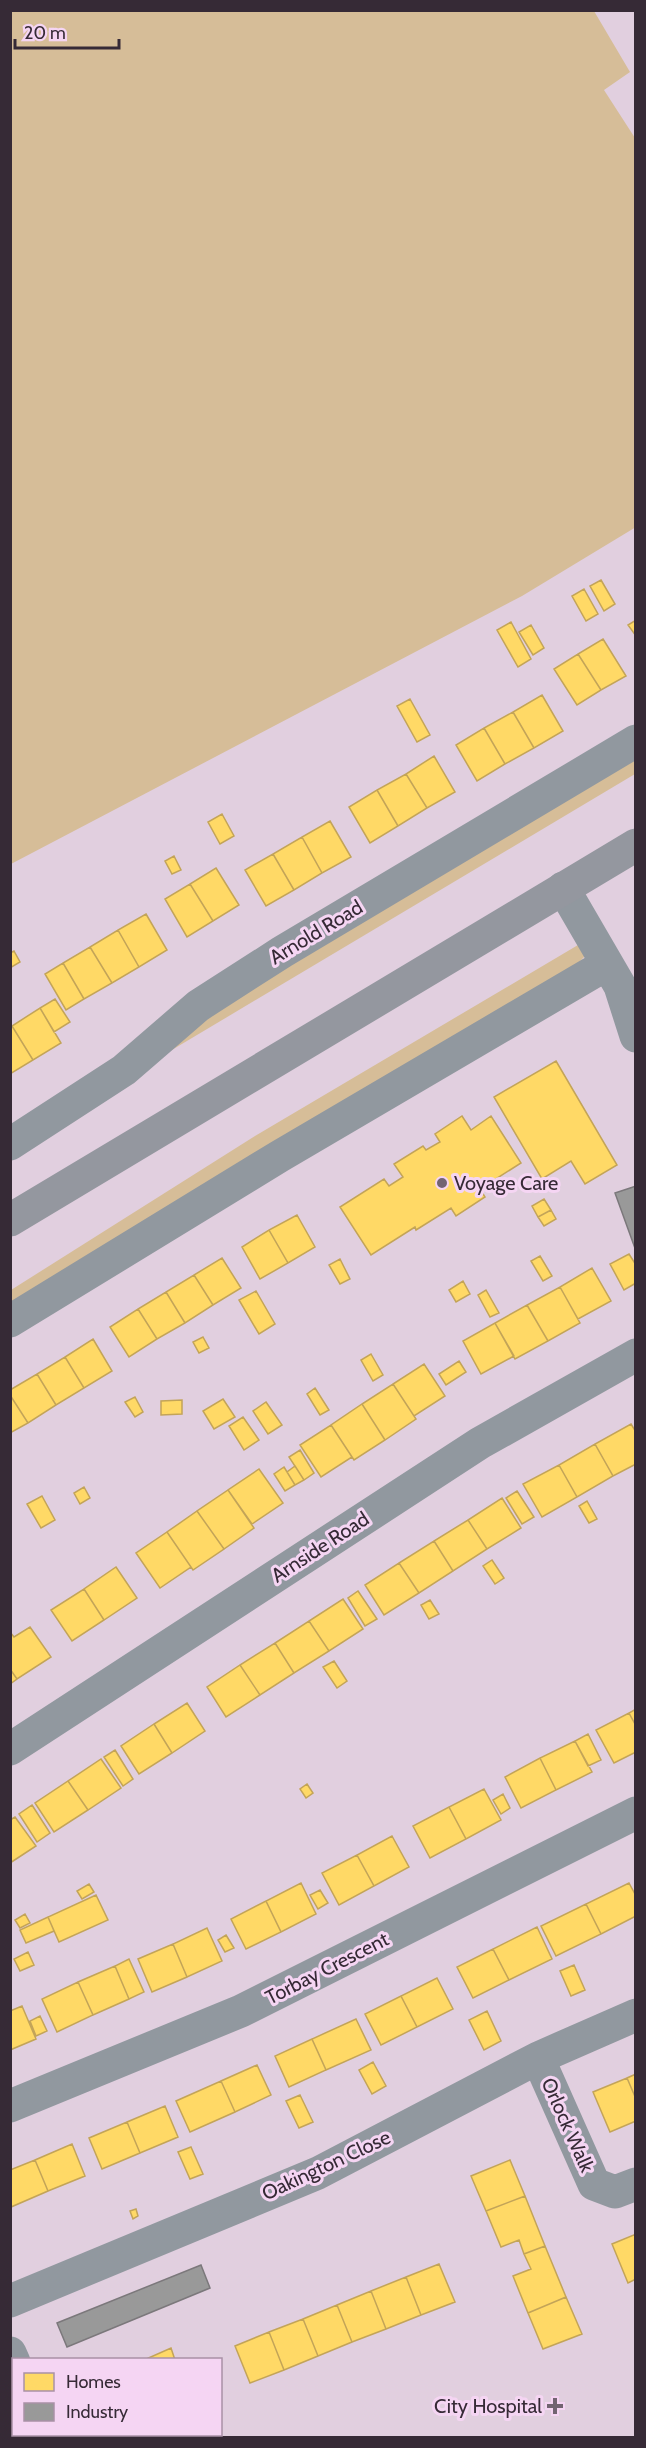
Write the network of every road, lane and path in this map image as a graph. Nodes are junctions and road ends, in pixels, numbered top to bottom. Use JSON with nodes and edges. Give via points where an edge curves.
{"nodes":[{"id":1,"x":636,"y":741,"type":"edge"},
{"id":2,"x":636,"y":845,"type":"edge"},
{"id":3,"x":563,"y":888,"type":"junction"},
{"id":4,"x":607,"y":964,"type":"junction"},
{"id":5,"x":636,"y":1036,"type":"edge"},
{"id":6,"x":10,"y":1144,"type":"edge"},
{"id":7,"x":10,"y":1220,"type":"edge"},
{"id":8,"x":10,"y":1321,"type":"edge"},
{"id":9,"x":636,"y":1355,"type":"edge"},
{"id":10,"x":10,"y":1749,"type":"edge"},
{"id":11,"x":636,"y":1813,"type":"edge"},
{"id":12,"x":636,"y":2015,"type":"edge"},
{"id":13,"x":538,"y":2058,"type":"junction"},
{"id":14,"x":10,"y":2106,"type":"edge"},
{"id":15,"x":636,"y":2184,"type":"edge"},
{"id":16,"x":10,"y":2301,"type":"edge"}],
"edges":[{"from":1,"to":6,"type":"street","name":"Arnold Road","via":[[198,1006],[124,1070]]},
{"from":2,"to":3,"type":"main road"},
{"from":3,"to":4,"type":"street"},
{"from":3,"to":7,"type":"main road"},
{"from":4,"to":5,"type":"street","via":[[620,986]]},
{"from":4,"to":8,"type":"street","via":[[280,1156]]},
{"from":9,"to":10,"type":"street","name":"Arnside Road","via":[[480,1443]]},
{"from":11,"to":14,"type":"street","name":"Torbay Crescent","via":[[241,2011]]},
{"from":12,"to":13,"type":"street","name":"Oakington Close"},
{"from":13,"to":15,"type":"street","name":"Orlock Walk","via":[[594,2184],[615,2192]]},
{"from":13,"to":16,"type":"street","name":"Oakington Close","via":[[318,2173]]}]}
